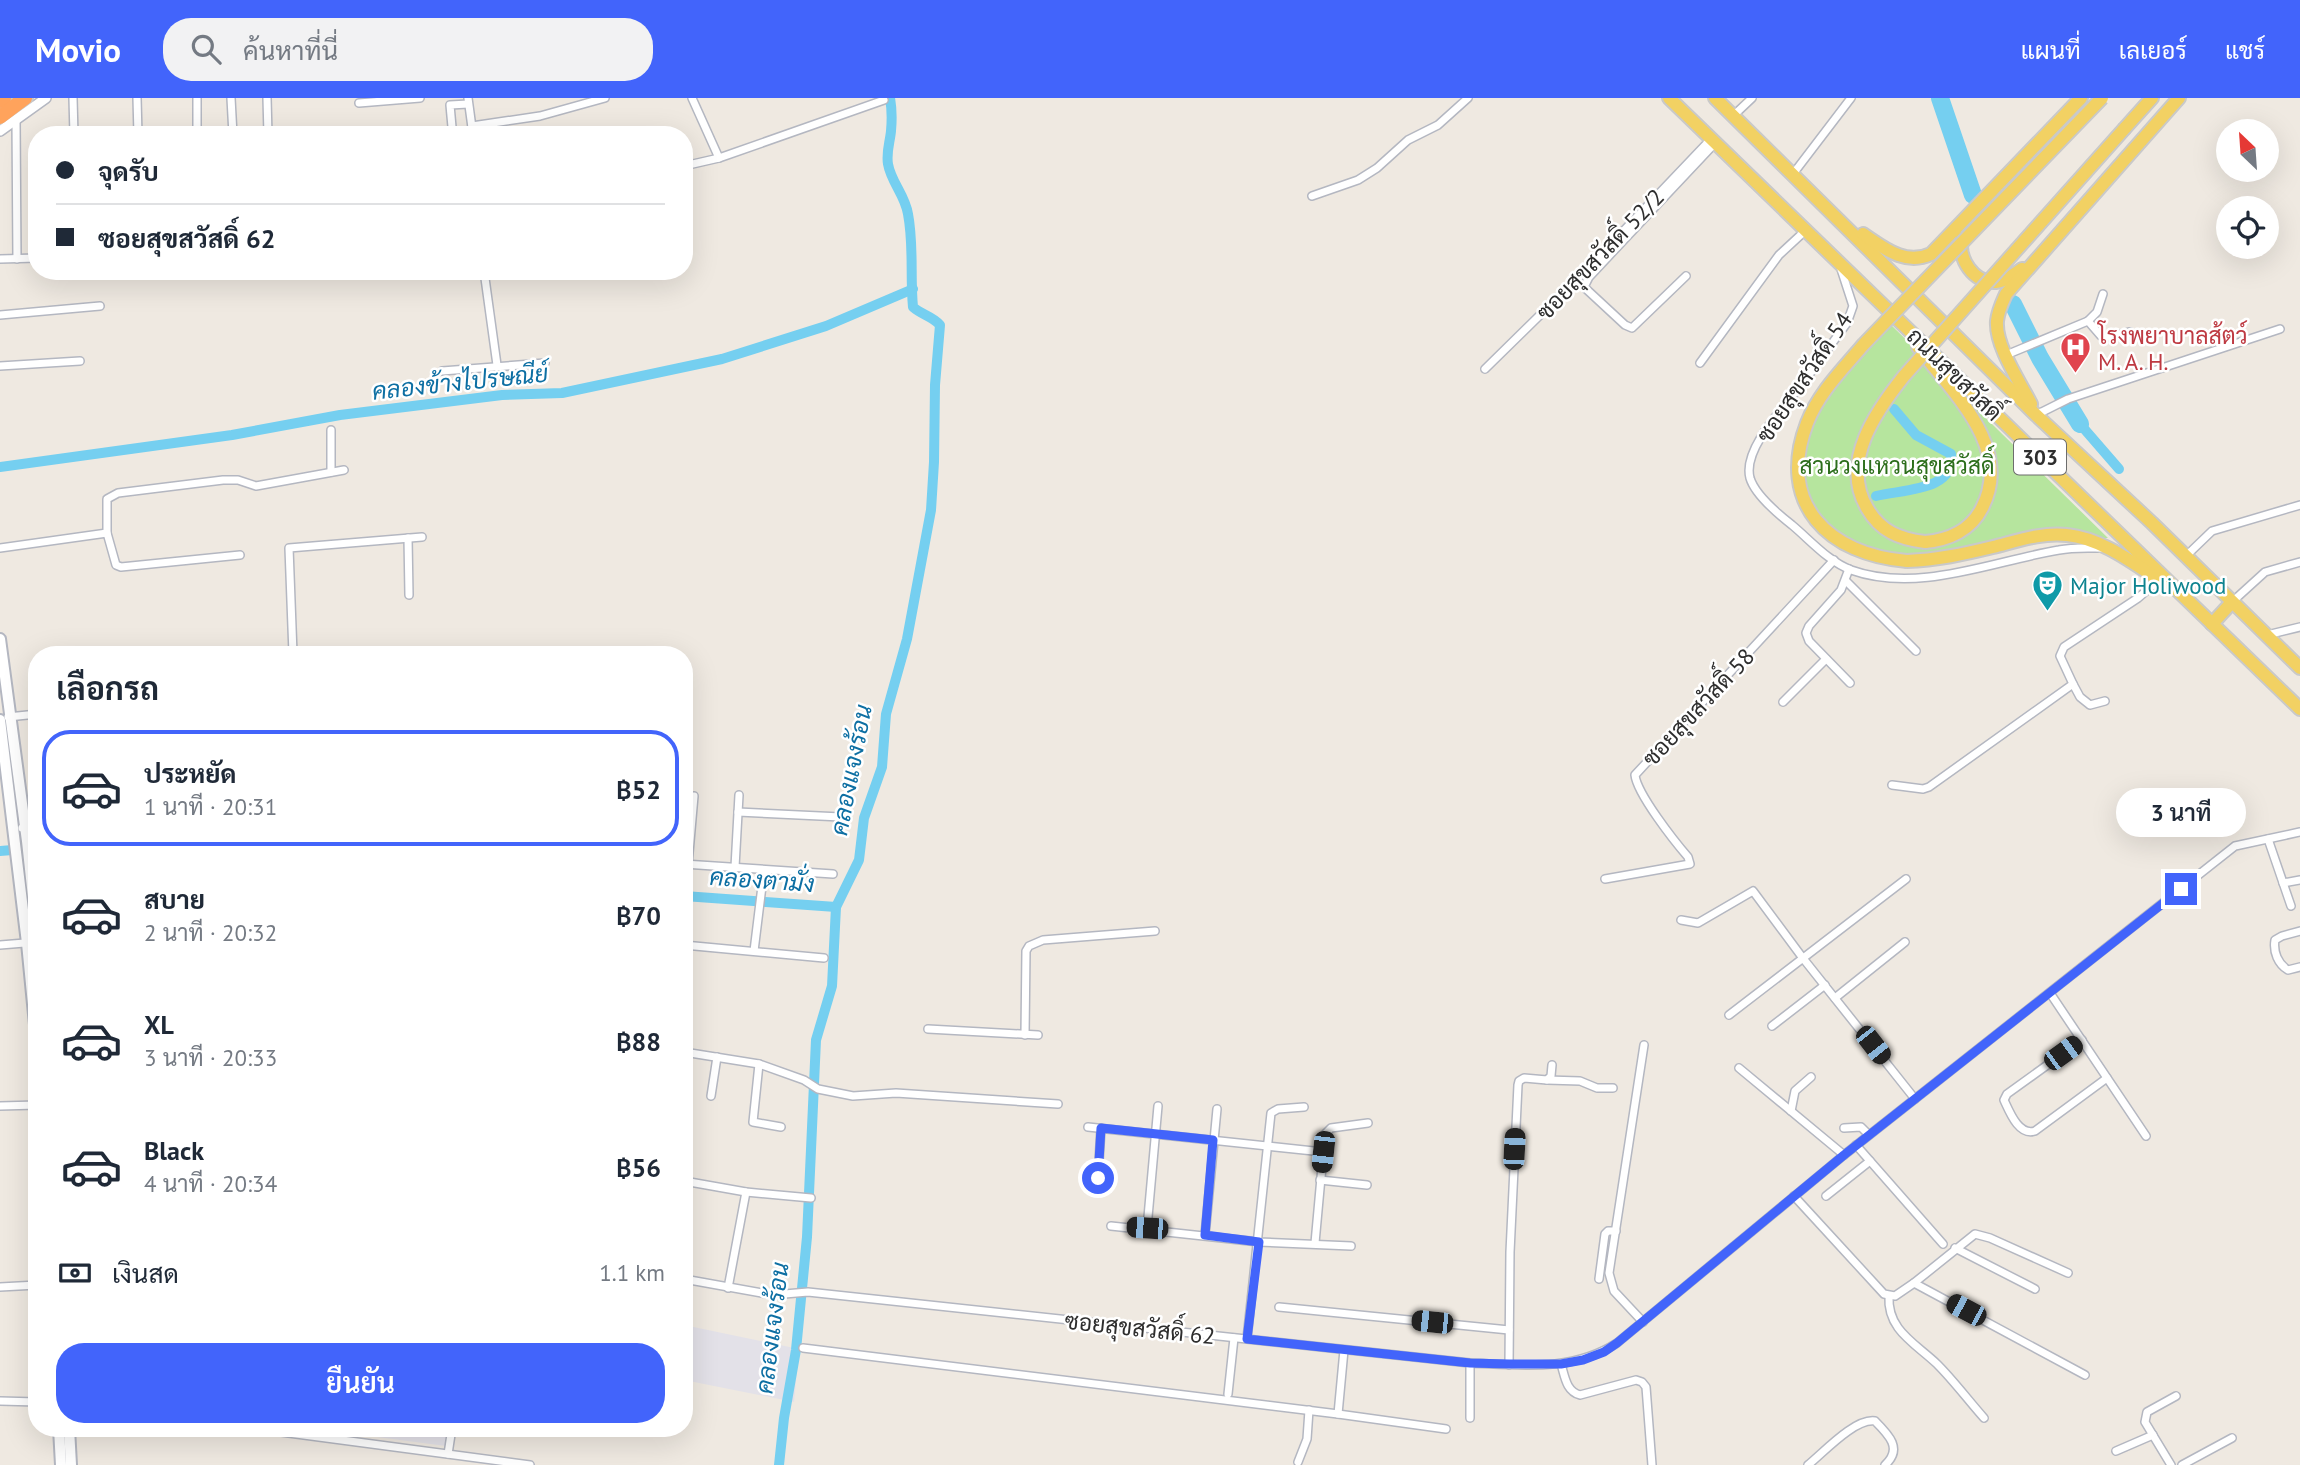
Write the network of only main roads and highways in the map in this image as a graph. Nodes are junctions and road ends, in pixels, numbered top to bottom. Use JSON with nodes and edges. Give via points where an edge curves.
{"nodes":[{"id":1,"x":25,"y":98,"type":"edge"},
{"id":2,"x":1670,"y":98,"type":"edge"},
{"id":3,"x":1714,"y":98,"type":"edge"},
{"id":4,"x":2081,"y":98,"type":"edge"},
{"id":5,"x":2102,"y":98,"type":"edge"},
{"id":6,"x":2151,"y":98,"type":"edge"},
{"id":7,"x":2179,"y":98,"type":"edge"},
{"id":8,"x":0,"y":117,"type":"edge"},
{"id":9,"x":1987,"y":198,"type":"junction"},
{"id":10,"x":1842,"y":221,"type":"junction"},
{"id":11,"x":2031,"y":263,"type":"junction"},
{"id":12,"x":1899,"y":320,"type":"junction"},
{"id":13,"x":2036,"y":414,"type":"junction"},
{"id":14,"x":2181,"y":594,"type":"junction"},
{"id":15,"x":2232,"y":602,"type":"junction"},
{"id":16,"x":2212,"y":624,"type":"junction"},
{"id":17,"x":0,"y":639,"type":"edge"},
{"id":18,"x":1,"y":653,"type":"edge"},
{"id":19,"x":2300,"y":668,"type":"edge"},
{"id":20,"x":2300,"y":709,"type":"edge"},
{"id":21,"x":4,"y":721,"type":"edge"},
{"id":22,"x":25,"y":828,"type":"edge"},
{"id":23,"x":24,"y":863,"type":"junction"},
{"id":24,"x":28,"y":885,"type":"edge"},
{"id":25,"x":28,"y":903,"type":"edge"},
{"id":26,"x":59,"y":1437,"type":"edge"},
{"id":27,"x":69,"y":1437,"type":"edge"},
{"id":28,"x":61,"y":1465,"type":"edge"},
{"id":29,"x":71,"y":1465,"type":"edge"}],
"edges":[{"from":1,"to":8,"type":"highway"},
{"from":2,"to":12,"type":"main road","name":"ถนนสุขสวัสดิ์","number":"303"},
{"from":3,"to":10,"type":"main road","name":"ถนนสุขสวัสดิ์","number":"303"},
{"from":4,"to":9,"type":"main road"},
{"from":5,"to":14,"type":"main road","bridge":true,"via":[[1830,383],[1807,422],[1798,471],[1812,516],[1840,543],[1856,551],[1907,561],[2068,535],[2106,548]]},
{"from":6,"to":12,"type":"main road","bridge":true,"via":[[2125,128],[1904,376],[1874,417],[1859,459],[1862,500],[1891,534],[1907,540],[1940,541],[1965,529],[1987,499],[1988,453],[1972,416]]},
{"from":7,"to":11,"type":"main road"},
{"from":9,"to":10,"type":"main road","via":[[1942,245],[1922,258],[1893,253]]},
{"from":9,"to":11,"type":"main road","via":[[1962,238],[1959,247],[1965,263],[1975,274],[1994,282]]},
{"from":10,"to":13,"type":"main road","name":"ถนนสุขสวัสดิ์","number":"303"},
{"from":11,"to":13,"type":"main road","via":[[2006,294],[1997,330]]},
{"from":12,"to":14,"type":"main road","name":"ถนนสุขสวัสดิ์","number":"303"},
{"from":13,"to":15,"type":"main road","name":"ถนนสุขสวัสดิ์","number":"303"},
{"from":14,"to":16,"type":"main road","name":"ถนนสุขสวัสดิ์","number":"303"},
{"from":15,"to":16,"type":"main road"},
{"from":15,"to":19,"type":"main road","name":"ถนนสุขสวัสดิ์","number":"303"},
{"from":16,"to":20,"type":"main road","name":"ถนนสุขสวัสดิ์","number":"303"},
{"from":17,"to":18,"type":"main road"},
{"from":18,"to":21,"type":"main road"},
{"from":21,"to":22,"type":"main road"},
{"from":22,"to":23,"type":"main road"},
{"from":23,"to":24,"type":"main road"},
{"from":23,"to":25,"type":"main road"},
{"from":26,"to":28,"type":"main road"},
{"from":27,"to":29,"type":"main road"}]}
